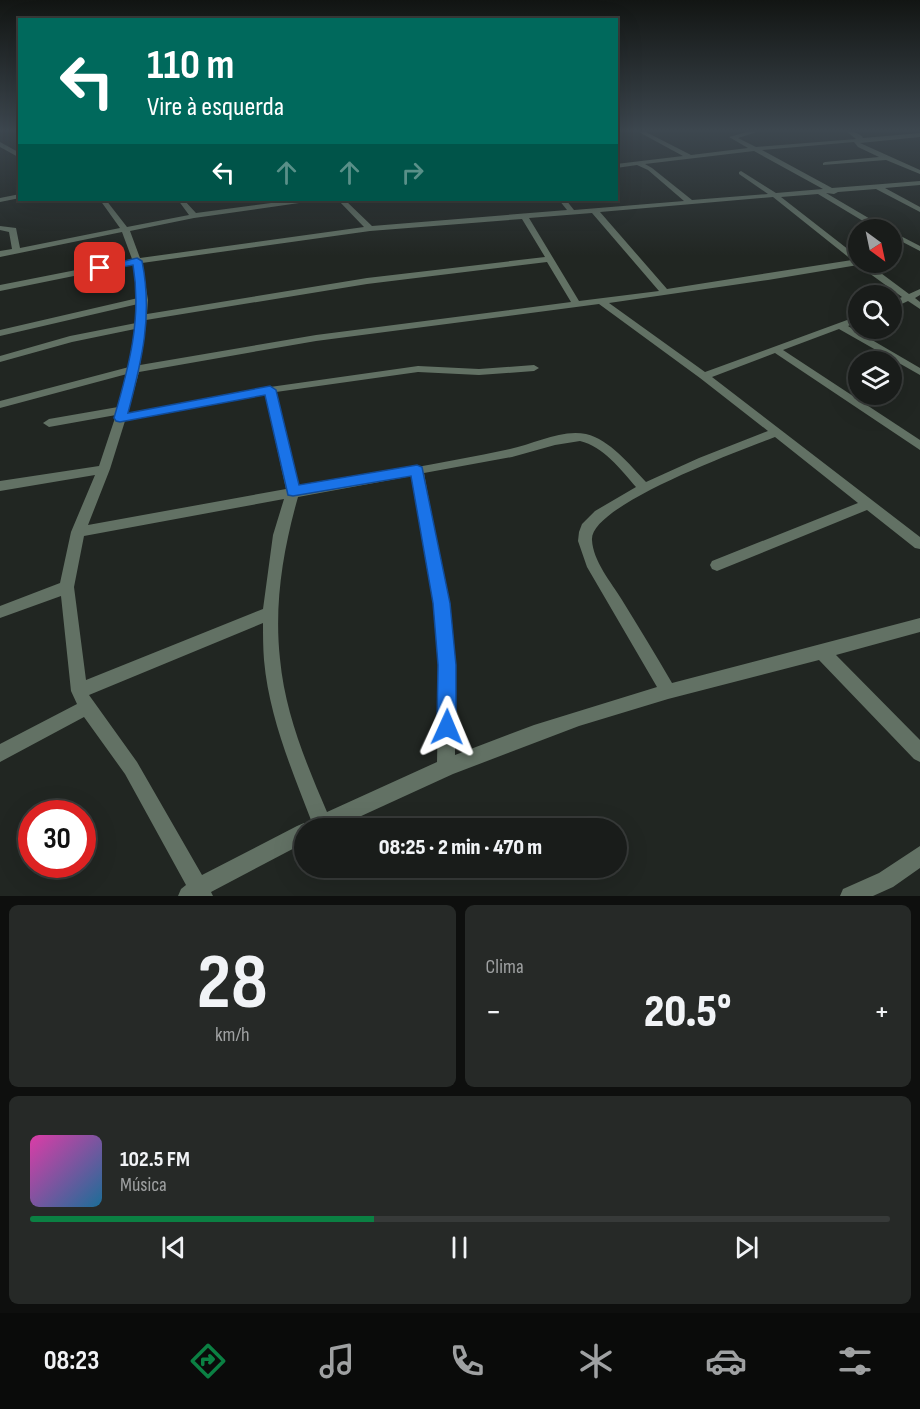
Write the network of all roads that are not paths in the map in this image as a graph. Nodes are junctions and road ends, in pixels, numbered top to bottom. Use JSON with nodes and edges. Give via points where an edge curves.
{"nodes":[{"id":1,"x":653,"y":173,"type":"edge"},
{"id":2,"x":741,"y":173,"type":"dead end"},
{"id":3,"x":799,"y":173,"type":"edge"},
{"id":4,"x":920,"y":183,"type":"edge"},
{"id":5,"x":878,"y":188,"type":"junction"},
{"id":6,"x":834,"y":192,"type":"junction"},
{"id":7,"x":821,"y":193,"type":"junction"},
{"id":8,"x":18,"y":196,"type":"edge"},
{"id":9,"x":776,"y":196,"type":"junction"},
{"id":10,"x":618,"y":199,"type":"edge"},
{"id":11,"x":0,"y":200,"type":"edge"},
{"id":12,"x":105,"y":201,"type":"edge"},
{"id":13,"x":182,"y":201,"type":"edge"},
{"id":14,"x":299,"y":201,"type":"edge"},
{"id":15,"x":342,"y":201,"type":"edge"},
{"id":16,"x":563,"y":201,"type":"edge"},
{"id":17,"x":691,"y":203,"type":"junction"},
{"id":18,"x":626,"y":208,"type":"junction"},
{"id":19,"x":920,"y":210,"type":"edge"},
{"id":20,"x":595,"y":211,"type":"junction"},
{"id":21,"x":573,"y":213,"type":"junction"},
{"id":22,"x":194,"y":216,"type":"junction"},
{"id":23,"x":525,"y":217,"type":"junction"},
{"id":24,"x":866,"y":219,"type":"edge"},
{"id":25,"x":0,"y":228,"type":"edge"},
{"id":26,"x":125,"y":229,"type":"junction"},
{"id":27,"x":370,"y":229,"type":"junction"},
{"id":28,"x":902,"y":239,"type":"edge"},
{"id":29,"x":920,"y":249,"type":"edge"},
{"id":30,"x":16,"y":251,"type":"junction"},
{"id":31,"x":848,"y":253,"type":"edge"},
{"id":32,"x":0,"y":254,"type":"edge"},
{"id":33,"x":550,"y":259,"type":"junction"},
{"id":34,"x":137,"y":261,"type":"junction"},
{"id":35,"x":848,"y":264,"type":"edge"},
{"id":36,"x":874,"y":273,"type":"edge"},
{"id":37,"x":0,"y":288,"type":"edge"},
{"id":38,"x":664,"y":291,"type":"junction"},
{"id":39,"x":920,"y":292,"type":"edge"},
{"id":40,"x":907,"y":298,"type":"junction"},
{"id":41,"x":143,"y":300,"type":"junction"},
{"id":42,"x":902,"y":300,"type":"edge"},
{"id":43,"x":601,"y":301,"type":"junction"},
{"id":44,"x":576,"y":303,"type":"junction"},
{"id":45,"x":920,"y":306,"type":"edge"},
{"id":46,"x":142,"y":322,"type":"junction"},
{"id":47,"x":848,"y":324,"type":"edge"},
{"id":48,"x":842,"y":326,"type":"junction"},
{"id":49,"x":0,"y":333,"type":"edge"},
{"id":50,"x":775,"y":349,"type":"junction"},
{"id":51,"x":0,"y":360,"type":"edge"},
{"id":52,"x":534,"y":368,"type":"dead end"},
{"id":53,"x":134,"y":369,"type":"junction"},
{"id":54,"x":920,"y":372,"type":"edge"},
{"id":55,"x":704,"y":376,"type":"junction"},
{"id":56,"x":270,"y":390,"type":"junction"},
{"id":57,"x":0,"y":405,"type":"edge"},
{"id":58,"x":122,"y":414,"type":"junction"},
{"id":59,"x":49,"y":423,"type":"dead end"},
{"id":60,"x":776,"y":432,"type":"junction"},
{"id":61,"x":920,"y":446,"type":"edge"},
{"id":62,"x":104,"y":469,"type":"junction"},
{"id":63,"x":417,"y":470,"type":"junction"},
{"id":64,"x":0,"y":486,"type":"edge"},
{"id":65,"x":644,"y":488,"type":"junction"},
{"id":66,"x":293,"y":491,"type":"junction"},
{"id":67,"x":868,"y":504,"type":"junction"},
{"id":68,"x":78,"y":532,"type":"junction"},
{"id":69,"x":920,"y":544,"type":"edge"},
{"id":70,"x":717,"y":565,"type":"dead end"},
{"id":71,"x":67,"y":587,"type":"junction"},
{"id":72,"x":0,"y":612,"type":"edge"},
{"id":73,"x":270,"y":613,"type":"junction"},
{"id":74,"x":920,"y":625,"type":"edge"},
{"id":75,"x":824,"y":653,"type":"junction"},
{"id":76,"x":80,"y":691,"type":"junction"},
{"id":77,"x":669,"y":692,"type":"junction"},
{"id":78,"x":87,"y":707,"type":"junction"},
{"id":79,"x":0,"y":753,"type":"edge"},
{"id":80,"x":920,"y":753,"type":"edge"},
{"id":81,"x":446,"y":768,"type":"junction"},
{"id":82,"x":311,"y":818,"type":"edge"},
{"id":83,"x":338,"y":818,"type":"edge"},
{"id":84,"x":294,"y":840,"type":"edge"},
{"id":85,"x":920,"y":856,"type":"edge"},
{"id":86,"x":196,"y":893,"type":"edge"},
{"id":87,"x":850,"y":896,"type":"edge"}],
"edges":[{"from":1,"to":17,"type":"street"},
{"from":2,"to":9,"type":"street"},
{"from":3,"to":6,"type":"street"},
{"from":4,"to":5,"type":"street"},
{"from":5,"to":6,"type":"street"},
{"from":5,"to":19,"type":"street"},
{"from":6,"to":7,"type":"street"},
{"from":7,"to":9,"type":"street"},
{"from":7,"to":24,"type":"street"},
{"from":8,"to":11,"type":"street"},
{"from":9,"to":17,"type":"street"},
{"from":9,"to":31,"type":"street"},
{"from":10,"to":18,"type":"street"},
{"from":12,"to":26,"type":"street"},
{"from":13,"to":22,"type":"street"},
{"from":14,"to":22,"type":"street"},
{"from":15,"to":27,"type":"street"},
{"from":16,"to":21,"type":"street"},
{"from":17,"to":18,"type":"street"},
{"from":18,"to":20,"type":"street"},
{"from":20,"to":21,"type":"street"},
{"from":20,"to":38,"type":"street"},
{"from":21,"to":23,"type":"street"},
{"from":22,"to":26,"type":"street"},
{"from":23,"to":27,"type":"street"},
{"from":23,"to":33,"type":"street"},
{"from":25,"to":30,"type":"street","via":[[13,230]]},
{"from":26,"to":30,"type":"street"},
{"from":26,"to":34,"type":"street"},
{"from":27,"to":34,"type":"street"},
{"from":28,"to":29,"type":"street"},
{"from":30,"to":32,"type":"street"},
{"from":33,"to":44,"type":"street"},
{"from":33,"to":46,"type":"street","via":[[367,281]]},
{"from":34,"to":37,"type":"street"},
{"from":34,"to":41,"type":"street"},
{"from":35,"to":38,"type":"street"},
{"from":36,"to":40,"type":"street"},
{"from":38,"to":43,"type":"street"},
{"from":39,"to":40,"type":"street"},
{"from":40,"to":42,"type":"street"},
{"from":40,"to":45,"type":"street"},
{"from":41,"to":46,"type":"street"},
{"from":41,"to":49,"type":"street"},
{"from":43,"to":44,"type":"street"},
{"from":43,"to":55,"type":"street"},
{"from":44,"to":53,"type":"street"},
{"from":46,"to":51,"type":"street"},
{"from":46,"to":53,"type":"street"},
{"from":47,"to":48,"type":"street"},
{"from":48,"to":50,"type":"street"},
{"from":48,"to":54,"type":"street"},
{"from":50,"to":55,"type":"street"},
{"from":50,"to":61,"type":"street"},
{"from":52,"to":56,"type":"street","via":[[479,372],[417,369]]},
{"from":53,"to":57,"type":"street"},
{"from":53,"to":58,"type":"street"},
{"from":55,"to":60,"type":"street"},
{"from":56,"to":58,"type":"street"},
{"from":56,"to":66,"type":"street"},
{"from":58,"to":59,"type":"street"},
{"from":58,"to":62,"type":"street"},
{"from":60,"to":65,"type":"street"},
{"from":60,"to":67,"type":"street"},
{"from":62,"to":64,"type":"street"},
{"from":62,"to":68,"type":"street"},
{"from":63,"to":65,"type":"street","via":[[581,436],[605,449]]},
{"from":63,"to":66,"type":"street"},
{"from":63,"to":81,"type":"street","via":[[441,603],[447,665]]},
{"from":65,"to":77,"type":"street","via":[[595,519],[586,530],[585,542],[592,563]]},
{"from":66,"to":68,"type":"street"},
{"from":66,"to":73,"type":"street","via":[[280,535]]},
{"from":67,"to":69,"type":"street"},
{"from":67,"to":70,"type":"street"},
{"from":68,"to":71,"type":"street"},
{"from":71,"to":72,"type":"street"},
{"from":71,"to":76,"type":"street"},
{"from":73,"to":76,"type":"street"},
{"from":73,"to":82,"type":"street","via":[[272,661],[284,721]]},
{"from":74,"to":75,"type":"street"},
{"from":75,"to":77,"type":"street"},
{"from":75,"to":80,"type":"street"},
{"from":76,"to":78,"type":"street"},
{"from":77,"to":81,"type":"street","via":[[504,744]]},
{"from":78,"to":79,"type":"street"},
{"from":78,"to":86,"type":"street","via":[[131,768]]},
{"from":81,"to":83,"type":"street"},
{"from":84,"to":86,"type":"street"},
{"from":85,"to":87,"type":"street","via":[[886,880]]}]}
